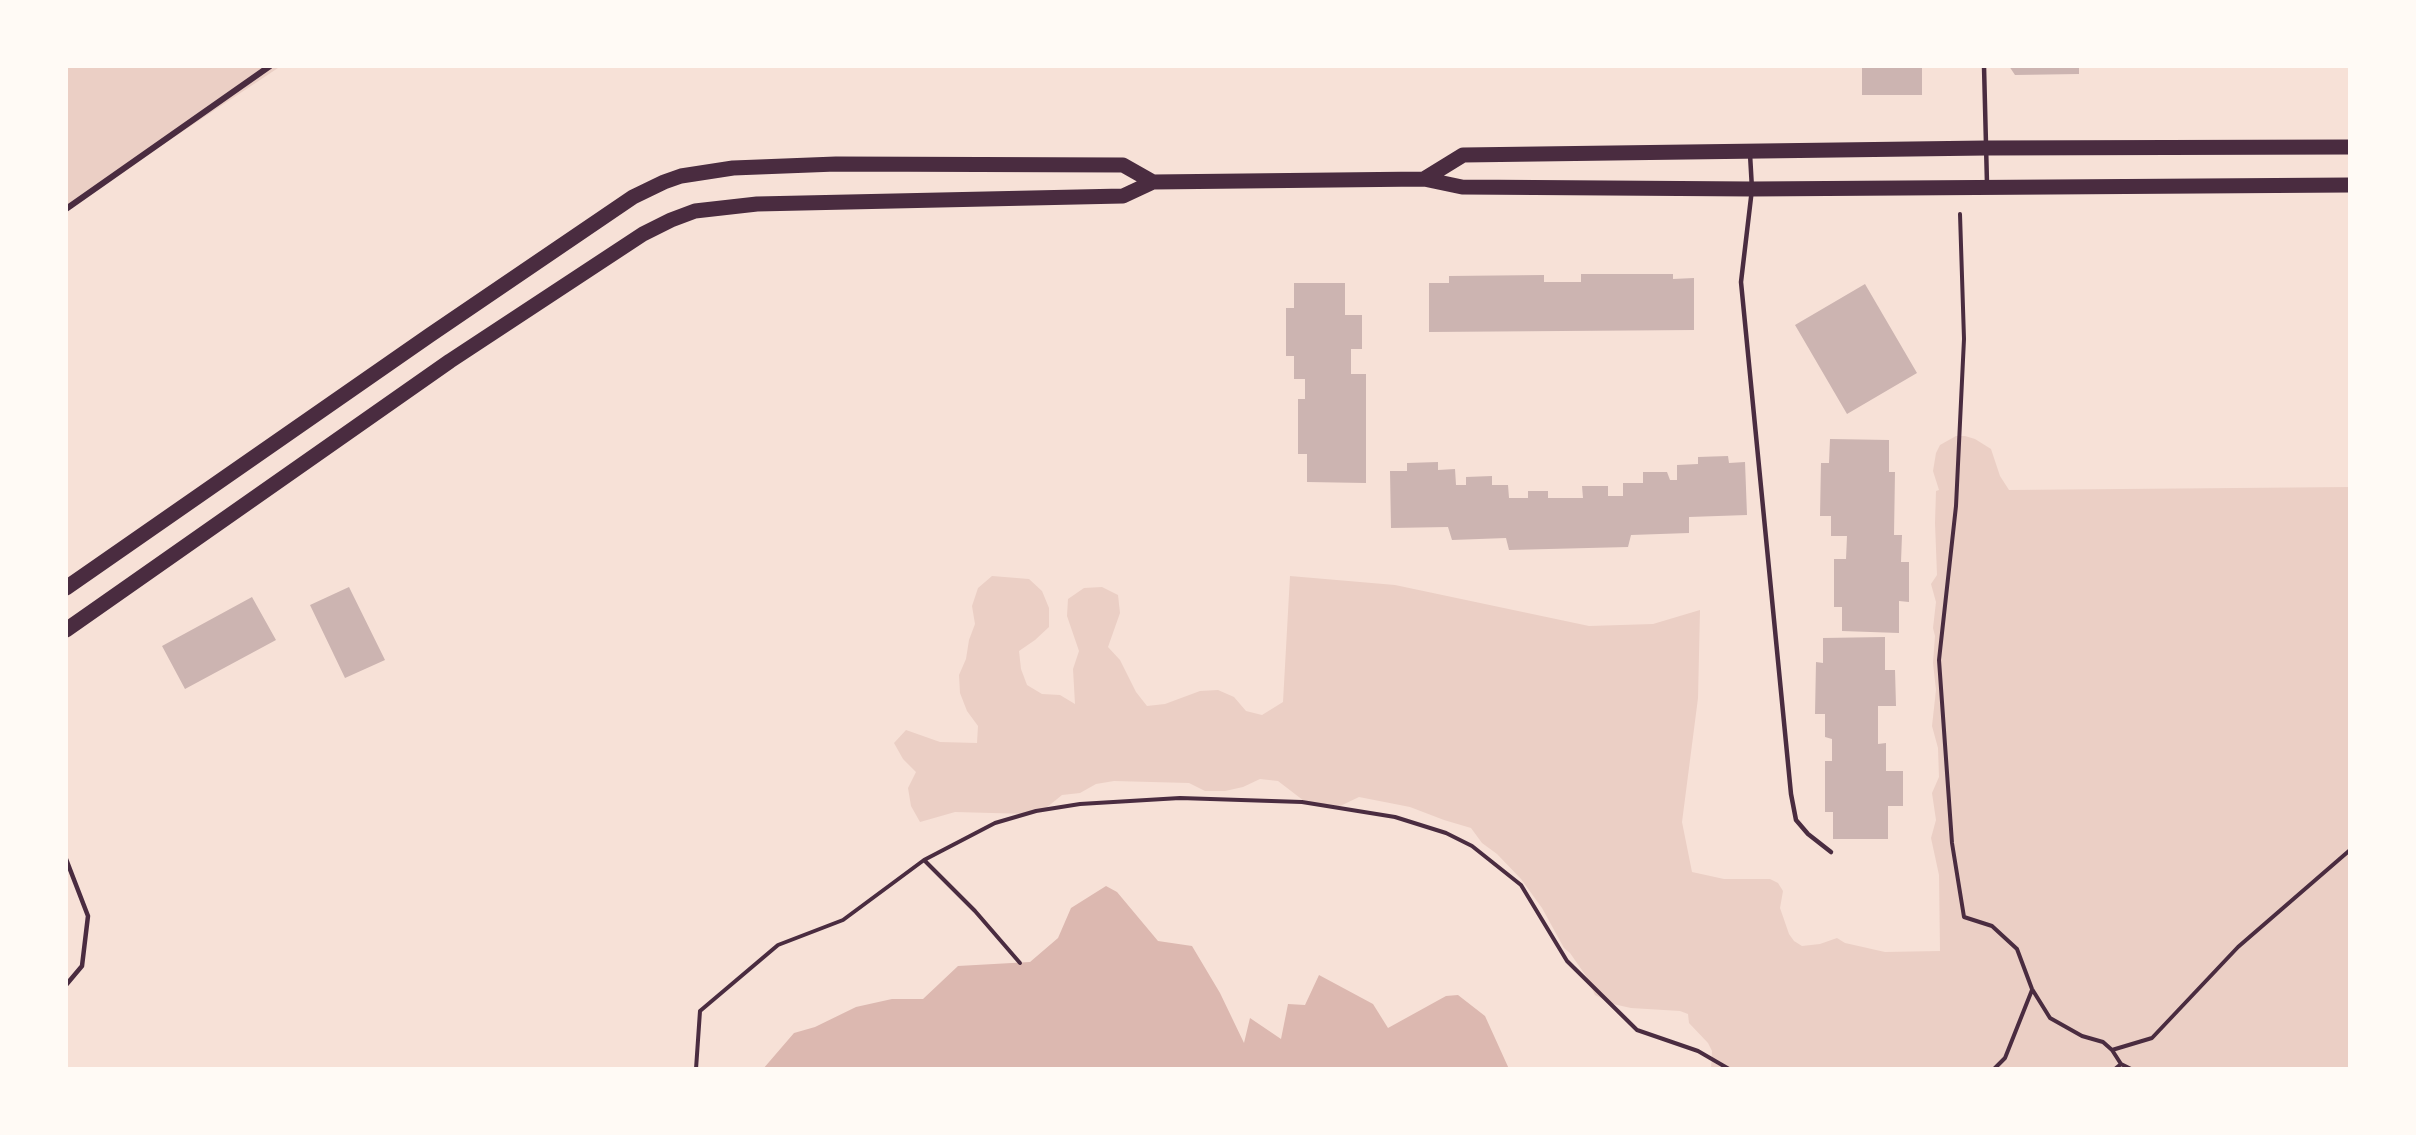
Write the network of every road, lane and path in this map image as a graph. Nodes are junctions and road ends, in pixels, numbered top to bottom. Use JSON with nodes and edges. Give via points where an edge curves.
{"nodes":[{"id":1,"x":270,"y":66,"type":"edge"},
{"id":2,"x":1984,"y":66,"type":"edge"},
{"id":3,"x":2350,"y":147,"type":"edge"},
{"id":4,"x":1986,"y":148,"type":"junction"},
{"id":5,"x":1750,"y":150,"type":"junction"},
{"id":6,"x":1424,"y":179,"type":"junction"},
{"id":7,"x":1153,"y":182,"type":"junction"},
{"id":8,"x":2350,"y":185,"type":"edge"},
{"id":9,"x":1960,"y":187,"type":"junction"},
{"id":10,"x":1987,"y":187,"type":"junction"},
{"id":11,"x":1752,"y":189,"type":"junction"},
{"id":12,"x":66,"y":209,"type":"edge"},
{"id":13,"x":66,"y":588,"type":"edge"},
{"id":14,"x":66,"y":630,"type":"edge"},
{"id":15,"x":2350,"y":850,"type":"edge"},
{"id":16,"x":1831,"y":852,"type":"dead end"},
{"id":17,"x":66,"y":859,"type":"edge"},
{"id":18,"x":924,"y":860,"type":"junction"},
{"id":19,"x":1020,"y":963,"type":"dead end"},
{"id":20,"x":66,"y":985,"type":"edge"},
{"id":21,"x":2032,"y":989,"type":"junction"},
{"id":22,"x":2112,"y":1050,"type":"junction"},
{"id":23,"x":2121,"y":1064,"type":"junction"},
{"id":24,"x":696,"y":1069,"type":"edge"},
{"id":25,"x":1729,"y":1069,"type":"edge"},
{"id":26,"x":1994,"y":1069,"type":"edge"},
{"id":27,"x":2115,"y":1069,"type":"edge"},
{"id":28,"x":2131,"y":1069,"type":"edge"}],
"edges":[{"from":1,"to":12,"type":"street"},
{"from":2,"to":4,"type":"lane"},
{"from":3,"to":4,"type":"main road"},
{"from":4,"to":5,"type":"main road"},
{"from":4,"to":10,"type":"lane"},
{"from":5,"to":6,"type":"main road","via":[[1463,154]]},
{"from":5,"to":11,"type":"lane"},
{"from":6,"to":7,"type":"main road"},
{"from":6,"to":11,"type":"main road","via":[[1462,187]]},
{"from":7,"to":13,"type":"main road","via":[[1123,165],[836,164],[733,168],[663,182],[633,197],[430,335]]},
{"from":7,"to":14,"type":"main road","via":[[1123,196],[757,204],[695,211],[670,220],[450,361]]},
{"from":8,"to":10,"type":"main road"},
{"from":9,"to":10,"type":"main road"},
{"from":9,"to":11,"type":"main road"},
{"from":9,"to":21,"type":"path","via":[[1963,351],[1956,506],[1939,660],[1952,843],[1964,917],[1992,926],[2017,949]]},
{"from":11,"to":16,"type":"lane","via":[[1741,282],[1791,794],[1796,820]]},
{"from":15,"to":22,"type":"path","via":[[2238,947],[2152,1038]]},
{"from":17,"to":20,"type":"lane","via":[[88,916],[82,966]]},
{"from":18,"to":19,"type":"path","via":[[975,910]]},
{"from":18,"to":24,"type":"path","via":[[843,920],[778,945],[700,1011]]},
{"from":18,"to":25,"type":"path","via":[[994,823],[1080,804],[1180,798],[1302,802],[1395,817],[1446,833],[1472,846],[1521,885],[1567,961],[1637,1030],[1698,1051]]},
{"from":21,"to":22,"type":"path","via":[[2050,1018]]},
{"from":21,"to":26,"type":"path","via":[[2005,1058]]},
{"from":22,"to":23,"type":"path"},
{"from":23,"to":27,"type":"path"},
{"from":23,"to":28,"type":"path"}]}
